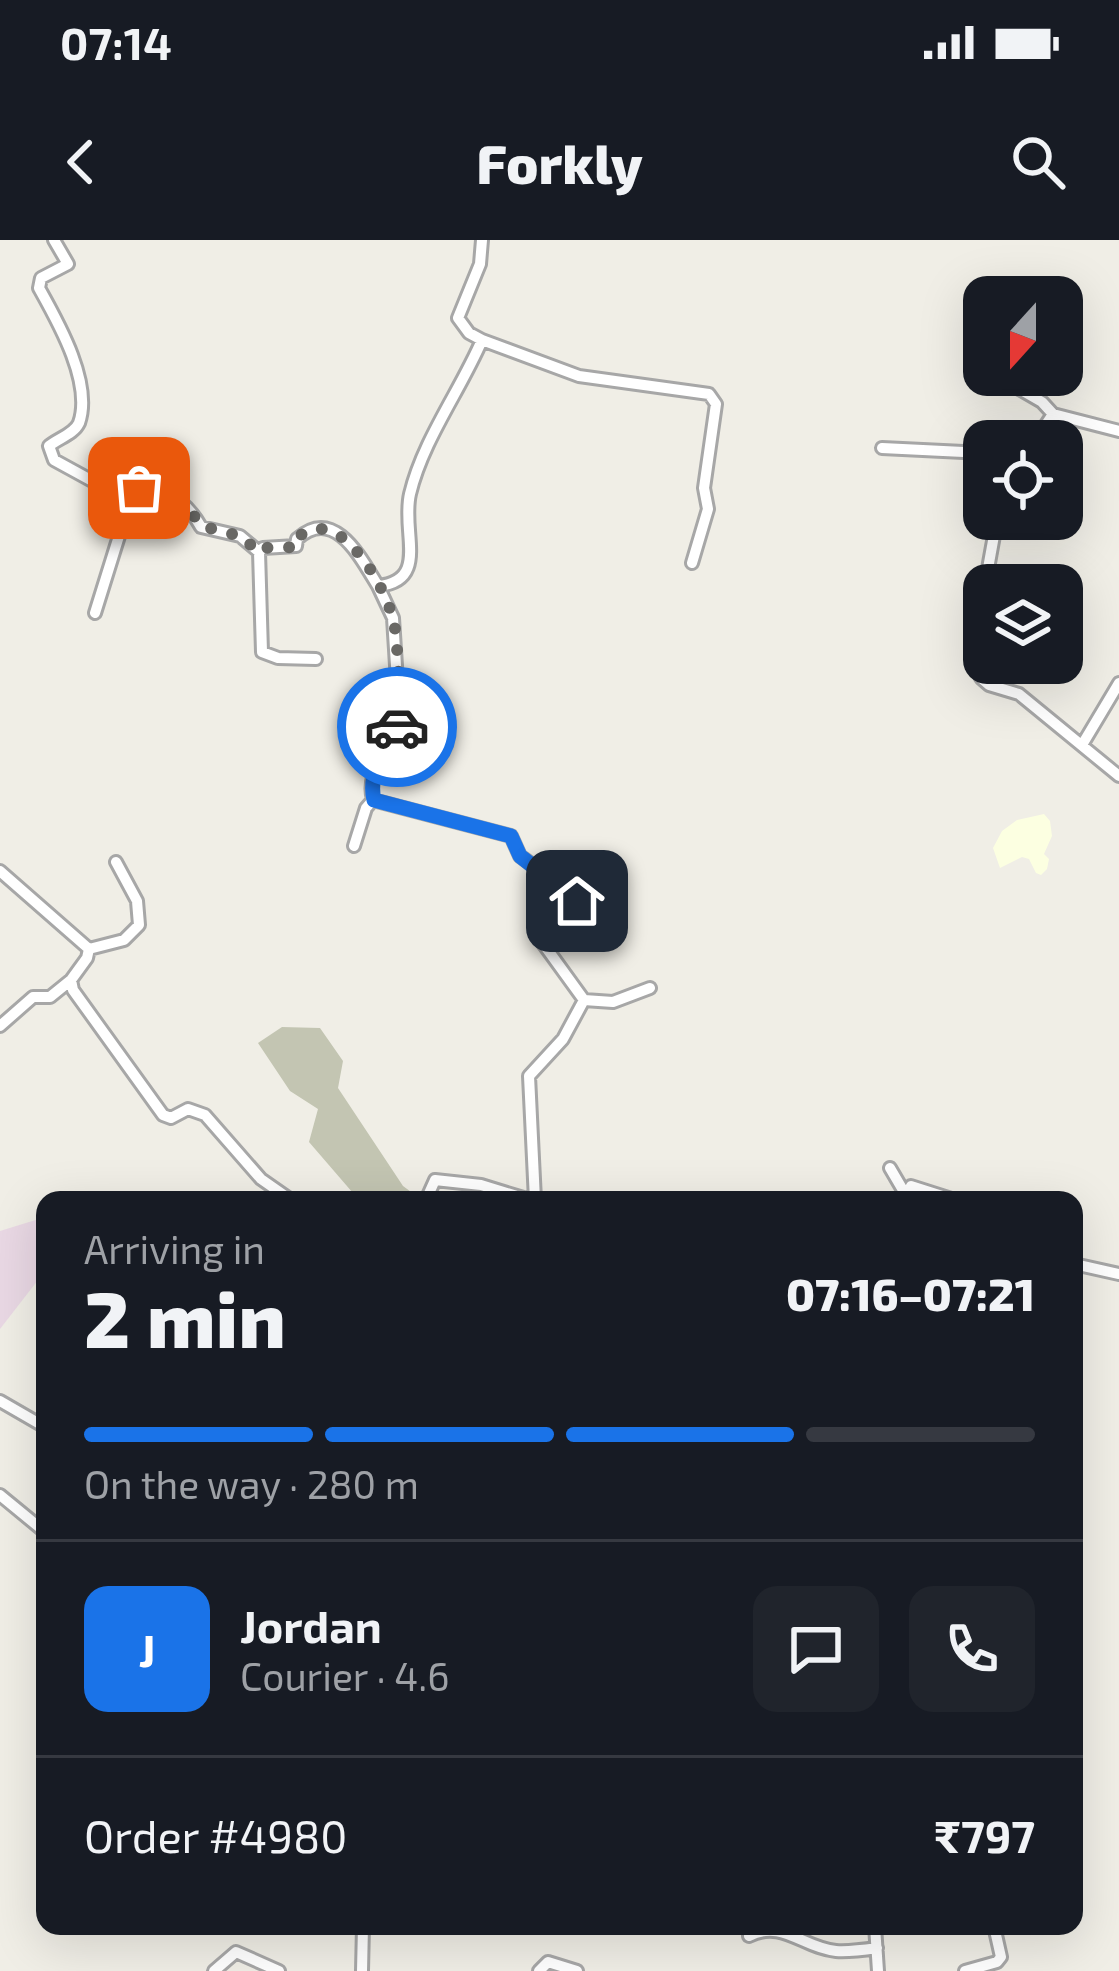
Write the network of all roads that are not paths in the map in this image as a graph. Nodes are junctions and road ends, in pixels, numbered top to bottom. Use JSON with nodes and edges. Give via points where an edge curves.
{"nodes":[{"id":1,"x":54,"y":240,"type":"edge"},
{"id":2,"x":482,"y":240,"type":"edge"},
{"id":3,"x":482,"y":340,"type":"junction"},
{"id":4,"x":1032,"y":396,"type":"edge"},
{"id":5,"x":1053,"y":414,"type":"junction"},
{"id":6,"x":1049,"y":420,"type":"edge"},
{"id":7,"x":1119,"y":431,"type":"edge"},
{"id":8,"x":882,"y":448,"type":"dead end"},
{"id":9,"x":963,"y":452,"type":"edge"},
{"id":10,"x":128,"y":492,"type":"junction"},
{"id":11,"x":259,"y":552,"type":"junction"},
{"id":12,"x":692,"y":563,"type":"dead end"},
{"id":13,"x":370,"y":573,"type":"junction"},
{"id":14,"x":394,"y":584,"type":"junction"},
{"id":15,"x":378,"y":586,"type":"junction"},
{"id":16,"x":95,"y":613,"type":"dead end"},
{"id":17,"x":316,"y":658,"type":"dead end"},
{"id":18,"x":1119,"y":683,"type":"edge"},
{"id":19,"x":988,"y":684,"type":"edge"},
{"id":20,"x":1082,"y":745,"type":"junction"},
{"id":21,"x":1119,"y":776,"type":"edge"},
{"id":22,"x":374,"y":800,"type":"junction"},
{"id":23,"x":354,"y":846,"type":"dead end"},
{"id":24,"x":116,"y":862,"type":"dead end"},
{"id":25,"x":0,"y":871,"type":"edge"},
{"id":26,"x":89,"y":949,"type":"junction"},
{"id":27,"x":71,"y":980,"type":"junction"},
{"id":28,"x":650,"y":988,"type":"dead end"},
{"id":29,"x":584,"y":1000,"type":"junction"},
{"id":30,"x":0,"y":1026,"type":"edge"},
{"id":31,"x":890,"y":1168,"type":"dead end"},
{"id":32,"x":278,"y":1191,"type":"edge"},
{"id":33,"x":430,"y":1191,"type":"edge"},
{"id":34,"x":502,"y":1191,"type":"edge"},
{"id":35,"x":533,"y":1191,"type":"edge"},
{"id":36,"x":903,"y":1191,"type":"edge"},
{"id":37,"x":1083,"y":1266,"type":"edge"},
{"id":38,"x":1119,"y":1274,"type":"edge"},
{"id":39,"x":0,"y":1401,"type":"edge"},
{"id":40,"x":36,"y":1422,"type":"edge"},
{"id":41,"x":0,"y":1495,"type":"edge"},
{"id":42,"x":36,"y":1521,"type":"edge"},
{"id":43,"x":363,"y":1935,"type":"edge"},
{"id":44,"x":794,"y":1935,"type":"edge"},
{"id":45,"x":876,"y":1935,"type":"edge"},
{"id":46,"x":996,"y":1935,"type":"edge"},
{"id":47,"x":877,"y":1948,"type":"junction"},
{"id":48,"x":214,"y":1971,"type":"edge"},
{"id":49,"x":279,"y":1971,"type":"edge"},
{"id":50,"x":362,"y":1971,"type":"edge"},
{"id":51,"x":539,"y":1971,"type":"edge"},
{"id":52,"x":578,"y":1971,"type":"edge"},
{"id":53,"x":878,"y":1971,"type":"edge"},
{"id":54,"x":965,"y":1971,"type":"edge"}],
"edges":[{"from":1,"to":10,"type":"street","via":[[68,264],[41,278],[39,288],[78,373],[80,420],[48,451],[92,482]]},
{"from":2,"to":3,"type":"street","via":[[458,318]]},
{"from":3,"to":12,"type":"street","via":[[579,376],[709,394],[716,404],[708,509]]},
{"from":3,"to":14,"type":"street","via":[[418,466],[406,521],[410,568]]},
{"from":4,"to":5,"type":"street"},
{"from":5,"to":6,"type":"street"},
{"from":5,"to":7,"type":"street"},
{"from":8,"to":9,"type":"street"},
{"from":10,"to":11,"type":"street","via":[[182,501],[202,526],[240,536]]},
{"from":10,"to":16,"type":"street"},
{"from":11,"to":13,"type":"street","via":[[296,547],[302,533],[322,529],[345,537]]},
{"from":11,"to":17,"type":"street","via":[[262,652]]},
{"from":13,"to":14,"type":"street"},
{"from":13,"to":15,"type":"street"},
{"from":14,"to":15,"type":"street"},
{"from":15,"to":22,"type":"street","via":[[393,618],[399,713],[378,763]]},
{"from":18,"to":20,"type":"street"},
{"from":19,"to":20,"type":"street","via":[[1019,694]]},
{"from":20,"to":21,"type":"street"},
{"from":22,"to":23,"type":"street"},
{"from":22,"to":29,"type":"street","via":[[511,836],[520,856],[575,896],[542,942]]},
{"from":24,"to":26,"type":"street","via":[[137,901],[139,925],[124,940]]},
{"from":25,"to":26,"type":"street"},
{"from":26,"to":27,"type":"street"},
{"from":27,"to":30,"type":"street","via":[[50,997],[33,997]]},
{"from":27,"to":32,"type":"street","via":[[164,1115],[205,1115]]},
{"from":28,"to":29,"type":"street","via":[[613,1002]]},
{"from":29,"to":35,"type":"street","via":[[563,1040],[529,1076]]},
{"from":31,"to":36,"type":"street"},
{"from":33,"to":34,"type":"street","via":[[435,1180]]},
{"from":37,"to":38,"type":"street"},
{"from":39,"to":40,"type":"street"},
{"from":41,"to":42,"type":"street"},
{"from":43,"to":50,"type":"street"},
{"from":44,"to":47,"type":"street","via":[[840,1952]]},
{"from":45,"to":47,"type":"street"},
{"from":46,"to":54,"type":"street","via":[[997,1962]]},
{"from":47,"to":53,"type":"street"},
{"from":48,"to":49,"type":"street","via":[[236,1952]]},
{"from":51,"to":52,"type":"street","via":[[548,1962]]}]}
